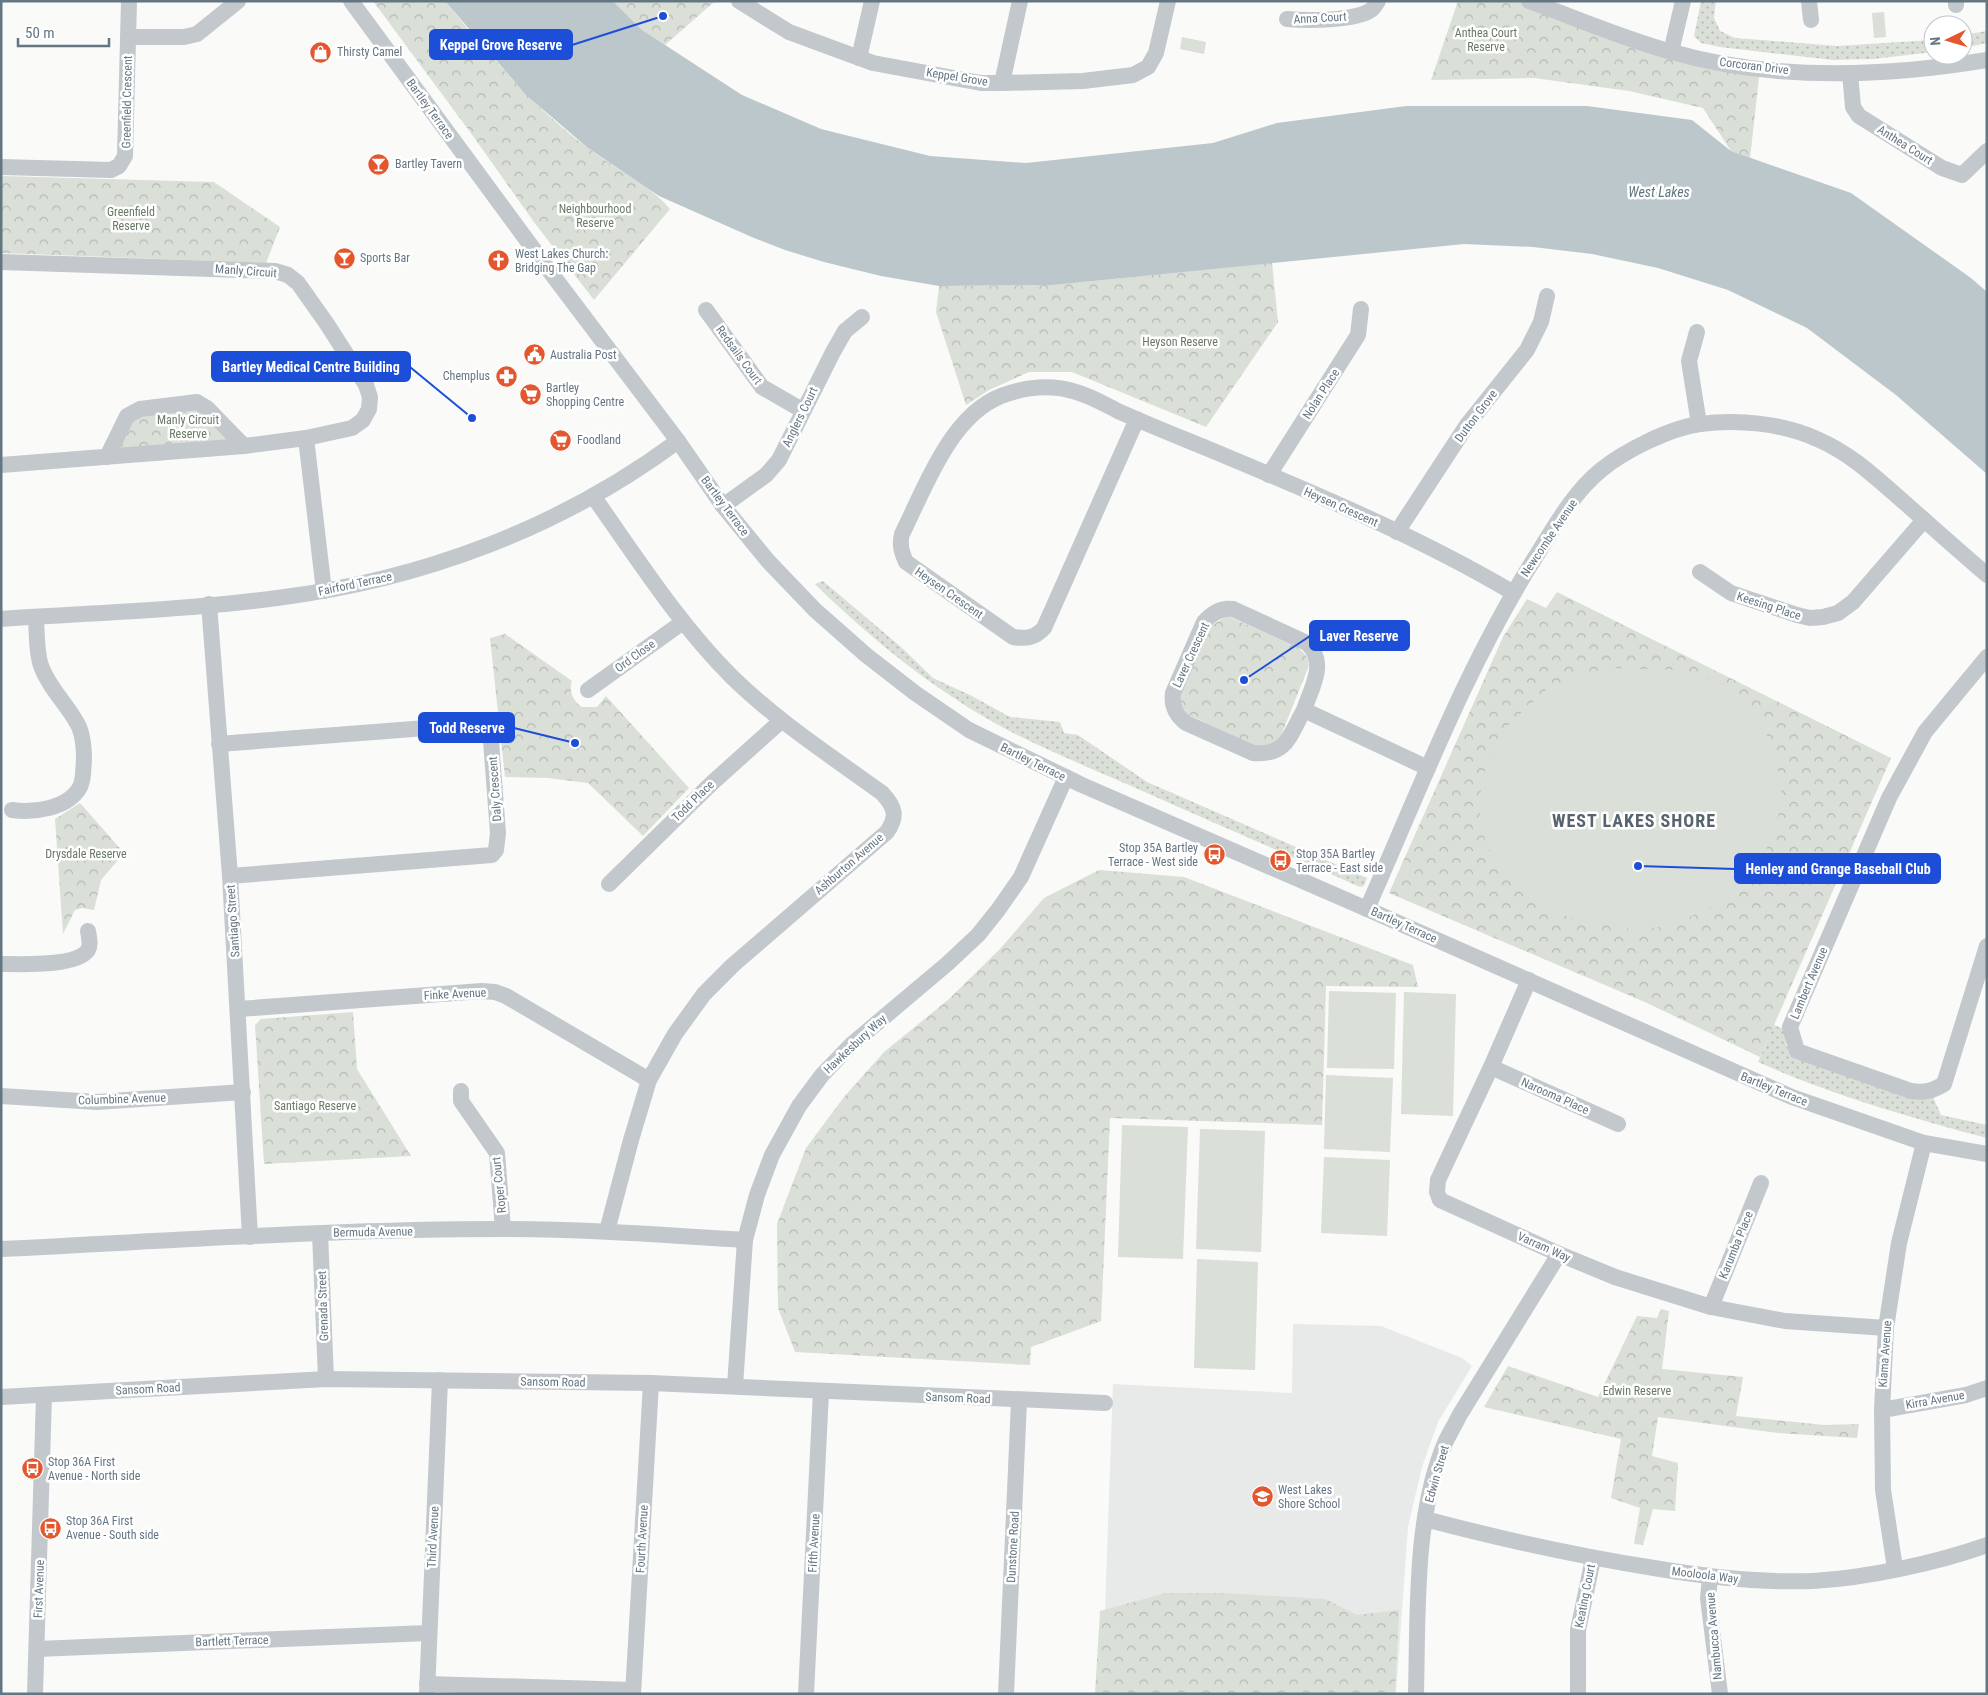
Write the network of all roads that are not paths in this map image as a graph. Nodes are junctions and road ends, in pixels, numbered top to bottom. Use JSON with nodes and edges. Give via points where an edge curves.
{"nodes":[{"id":1,"x":129,"y":1,"type":"edge"},
{"id":2,"x":238,"y":1,"type":"edge"},
{"id":3,"x":351,"y":1,"type":"edge"},
{"id":4,"x":739,"y":1,"type":"edge"},
{"id":5,"x":872,"y":1,"type":"edge"},
{"id":6,"x":1020,"y":1,"type":"edge"},
{"id":7,"x":1168,"y":1,"type":"edge"},
{"id":8,"x":1378,"y":1,"type":"edge"},
{"id":9,"x":1529,"y":1,"type":"edge"},
{"id":10,"x":1683,"y":1,"type":"edge"},
{"id":11,"x":1809,"y":1,"type":"edge"},
{"id":12,"x":1286,"y":19,"type":"dead end"},
{"id":13,"x":1810,"y":20,"type":"dead end"},
{"id":14,"x":128,"y":37,"type":"junction"},
{"id":15,"x":1671,"y":52,"type":"junction"},
{"id":16,"x":859,"y":58,"type":"junction"},
{"id":17,"x":1987,"y":60,"type":"edge"},
{"id":18,"x":1850,"y":73,"type":"junction"},
{"id":19,"x":1002,"y":83,"type":"junction"},
{"id":20,"x":1987,"y":151,"type":"edge"},
{"id":21,"x":1,"y":167,"type":"edge"},
{"id":22,"x":1,"y":262,"type":"edge"},
{"id":23,"x":1547,"y":296,"type":"dead end"},
{"id":24,"x":1361,"y":309,"type":"dead end"},
{"id":25,"x":706,"y":310,"type":"dead end"},
{"id":26,"x":862,"y":317,"type":"dead end"},
{"id":27,"x":1697,"y":332,"type":"dead end"},
{"id":28,"x":802,"y":410,"type":"junction"},
{"id":29,"x":1137,"y":420,"type":"junction"},
{"id":30,"x":1699,"y":424,"type":"junction"},
{"id":31,"x":306,"y":438,"type":"junction"},
{"id":32,"x":678,"y":440,"type":"junction"},
{"id":33,"x":244,"y":446,"type":"junction"},
{"id":34,"x":107,"y":457,"type":"junction"},
{"id":35,"x":1,"y":465,"type":"edge"},
{"id":36,"x":1269,"y":475,"type":"junction"},
{"id":37,"x":593,"y":496,"type":"junction"},
{"id":38,"x":724,"y":506,"type":"junction"},
{"id":39,"x":1924,"y":520,"type":"junction"},
{"id":40,"x":1397,"y":532,"type":"junction"},
{"id":41,"x":1700,"y":572,"type":"dead end"},
{"id":42,"x":1987,"y":575,"type":"edge"},
{"id":43,"x":324,"y":590,"type":"junction"},
{"id":44,"x":1512,"y":592,"type":"junction"},
{"id":45,"x":209,"y":604,"type":"junction"},
{"id":46,"x":36,"y":616,"type":"junction"},
{"id":47,"x":1,"y":619,"type":"edge"},
{"id":48,"x":683,"y":622,"type":"junction"},
{"id":49,"x":1987,"y":657,"type":"edge"},
{"id":50,"x":588,"y":690,"type":"dead end"},
{"id":51,"x":1304,"y":710,"type":"junction"},
{"id":52,"x":781,"y":721,"type":"junction"},
{"id":53,"x":219,"y":744,"type":"junction"},
{"id":54,"x":1428,"y":768,"type":"junction"},
{"id":55,"x":1066,"y":778,"type":"junction"},
{"id":56,"x":12,"y":810,"type":"dead end"},
{"id":57,"x":230,"y":876,"type":"junction"},
{"id":58,"x":609,"y":884,"type":"dead end"},
{"id":59,"x":1367,"y":909,"type":"junction"},
{"id":60,"x":88,"y":931,"type":"dead end"},
{"id":61,"x":1985,"y":955,"type":"edge"},
{"id":62,"x":1,"y":964,"type":"edge"},
{"id":63,"x":1529,"y":980,"type":"junction"},
{"id":64,"x":239,"y":1009,"type":"junction"},
{"id":65,"x":1491,"y":1067,"type":"junction"},
{"id":66,"x":649,"y":1080,"type":"junction"},
{"id":67,"x":462,"y":1091,"type":"dead end"},
{"id":68,"x":243,"y":1092,"type":"junction"},
{"id":69,"x":1,"y":1096,"type":"edge"},
{"id":70,"x":1618,"y":1124,"type":"dead end"},
{"id":71,"x":1924,"y":1143,"type":"junction"},
{"id":72,"x":1987,"y":1154,"type":"edge"},
{"id":73,"x":1761,"y":1183,"type":"dead end"},
{"id":74,"x":503,"y":1229,"type":"junction"},
{"id":75,"x":607,"y":1231,"type":"junction"},
{"id":76,"x":320,"y":1233,"type":"junction"},
{"id":77,"x":250,"y":1237,"type":"junction"},
{"id":78,"x":745,"y":1240,"type":"junction"},
{"id":79,"x":1,"y":1249,"type":"edge"},
{"id":80,"x":1559,"y":1254,"type":"junction"},
{"id":81,"x":1711,"y":1306,"type":"junction"},
{"id":82,"x":1886,"y":1328,"type":"junction"},
{"id":83,"x":326,"y":1379,"type":"junction"},
{"id":84,"x":440,"y":1380,"type":"junction"},
{"id":85,"x":650,"y":1383,"type":"junction"},
{"id":86,"x":735,"y":1386,"type":"junction"},
{"id":87,"x":1987,"y":1388,"type":"edge"},
{"id":88,"x":822,"y":1392,"type":"junction"},
{"id":89,"x":44,"y":1395,"type":"junction"},
{"id":90,"x":1,"y":1397,"type":"edge"},
{"id":91,"x":1019,"y":1401,"type":"junction"},
{"id":92,"x":1105,"y":1403,"type":"dead end"},
{"id":93,"x":1882,"y":1410,"type":"junction"},
{"id":94,"x":1425,"y":1519,"type":"junction"},
{"id":95,"x":1986,"y":1549,"type":"edge"},
{"id":96,"x":1593,"y":1559,"type":"junction"},
{"id":97,"x":1895,"y":1568,"type":"junction"},
{"id":98,"x":1710,"y":1577,"type":"junction"},
{"id":99,"x":428,"y":1632,"type":"junction"},
{"id":100,"x":37,"y":1649,"type":"junction"},
{"id":101,"x":427,"y":1689,"type":"edge"},
{"id":102,"x":633,"y":1692,"type":"edge"},
{"id":103,"x":35,"y":1694,"type":"edge"},
{"id":104,"x":806,"y":1694,"type":"edge"},
{"id":105,"x":1006,"y":1694,"type":"edge"},
{"id":106,"x":1416,"y":1694,"type":"edge"},
{"id":107,"x":1578,"y":1694,"type":"edge"},
{"id":108,"x":1720,"y":1694,"type":"edge"}],
"edges":[{"from":1,"to":14,"type":"street","name":"Greenfield Crescent"},
{"from":2,"to":14,"type":"street","via":[[196,34]]},
{"from":3,"to":32,"type":"street","name":"Bartley Terrace"},
{"from":4,"to":16,"type":"street","name":"Keppel Grove","via":[[789,32]]},
{"from":5,"to":16,"type":"street"},
{"from":6,"to":19,"type":"street"},
{"from":7,"to":19,"type":"street","name":"Keppel Grove","via":[[1156,53],[1148,67],[1133,75]]},
{"from":8,"to":12,"type":"street","name":"Anna Court","via":[[1372,10],[1355,16]]},
{"from":9,"to":15,"type":"street","name":"Corcoran Drive"},
{"from":10,"to":15,"type":"street"},
{"from":11,"to":13,"type":"street"},
{"from":14,"to":21,"type":"street","name":"Greenfield Crescent","via":[[125,156],[119,166],[111,170]]},
{"from":15,"to":18,"type":"street","name":"Corcoran Drive","via":[[1760,69]]},
{"from":16,"to":19,"type":"street","name":"Keppel Grove","via":[[981,83]]},
{"from":17,"to":18,"type":"street","name":"Corcoran Drive","via":[[1932,68]]},
{"from":18,"to":20,"type":"street","name":"Anthea Court","via":[[1852,103],[1859,116],[1942,168],[1962,175]]},
{"from":22,"to":31,"type":"street","name":"Manly Circuit","via":[[275,270],[288,274],[328,324],[366,385],[370,397],[369,409],[363,420],[352,428]]},
{"from":23,"to":40,"type":"street","name":"Dutton Grove","via":[[1536,335],[1527,350],[1467,425]]},
{"from":24,"to":36,"type":"street","name":"Nolan Place","via":[[1358,335]]},
{"from":25,"to":28,"type":"street","name":"Redsails Court","via":[[762,387]]},
{"from":26,"to":28,"type":"street","name":"Anglers Court","via":[[845,331]]},
{"from":27,"to":30,"type":"street","via":[[1689,361]]},
{"from":28,"to":38,"type":"street","name":"Anglers Court","via":[[779,460],[766,475]]},
{"from":29,"to":29,"type":"street","name":"Heysen Crescent","via":[[1076,392],[1057,388],[1022,390],[980,408],[950,440],[902,534],[901,552],[906,562],[1013,637],[1024,638],[1039,633]]},
{"from":29,"to":36,"type":"street","name":"Heysen Crescent"},
{"from":30,"to":39,"type":"street","name":"Newcombe Avenue","via":[[1744,422],[1813,437],[1855,459]]},
{"from":30,"to":44,"type":"street","name":"Newcombe Avenue","via":[[1658,437],[1601,470],[1563,513]]},
{"from":31,"to":33,"type":"street","name":"Manly Circuit"},
{"from":31,"to":43,"type":"street"},
{"from":32,"to":37,"type":"street","name":"Fairford Terrace"},
{"from":32,"to":38,"type":"street","name":"Bartley Terrace"},
{"from":33,"to":34,"type":"street","name":"Manly Circuit"},
{"from":33,"to":34,"type":"street","via":[[197,402],[140,409],[127,416]]},
{"from":34,"to":35,"type":"street","name":"Manly Circuit"},
{"from":36,"to":40,"type":"street","name":"Heysen Crescent"},
{"from":37,"to":43,"type":"street","name":"Fairford Terrace","via":[[509,536],[421,569]]},
{"from":37,"to":48,"type":"street","name":"Ashburton Avenue"},
{"from":38,"to":55,"type":"street","name":"Bartley Terrace","via":[[768,561],[815,610],[890,674],[969,730]]},
{"from":39,"to":41,"type":"street","name":"Keesing Place","via":[[1853,602],[1838,613],[1823,617],[1797,616],[1731,593]]},
{"from":39,"to":42,"type":"street","name":"Newcombe Avenue"},
{"from":40,"to":44,"type":"street","name":"Heysen Crescent","via":[[1458,560]]},
{"from":43,"to":45,"type":"street","name":"Fairford Terrace"},
{"from":44,"to":54,"type":"street","name":"Newcombe Avenue","via":[[1480,652]]},
{"from":45,"to":46,"type":"street","name":"Fairford Terrace"},
{"from":45,"to":53,"type":"street","name":"Santiago Street"},
{"from":46,"to":47,"type":"street","name":"Fairford Terrace"},
{"from":46,"to":56,"type":"street","via":[[40,664],[48,683],[78,724],[84,753],[83,776],[79,788],[52,807],[29,812]]},
{"from":48,"to":50,"type":"street","name":"Ord Close"},
{"from":48,"to":52,"type":"street","name":"Ashburton Avenue","via":[[732,676]]},
{"from":49,"to":61,"type":"street","name":"Lambert Avenue","via":[[1925,732],[1888,798],[1790,1026],[1797,1051],[1912,1091],[1934,1090],[1944,1084]]},
{"from":51,"to":51,"type":"street","name":"Laver Crescent","via":[[1318,671],[1314,650],[1233,609],[1212,613],[1204,622],[1173,693],[1178,716],[1253,753],[1263,754],[1273,753],[1283,746]]},
{"from":51,"to":54,"type":"street"},
{"from":52,"to":58,"type":"street","name":"Todd Place"},
{"from":52,"to":66,"type":"street","name":"Ashburton Avenue","via":[[882,793],[891,802],[893,823],[704,994],[675,1034]]},
{"from":53,"to":57,"type":"street","name":"Santiago Street"},
{"from":53,"to":57,"type":"street","name":"Daly Crescent","via":[[478,724],[486,729],[491,741],[498,833],[496,850],[492,855]]},
{"from":54,"to":59,"type":"street","name":"Newcombe Avenue"},
{"from":55,"to":59,"type":"street","name":"Bartley Terrace"},
{"from":55,"to":78,"type":"street","name":"Hawkesbury Way","via":[[1021,877],[978,935],[852,1044],[798,1106],[772,1155]]},
{"from":57,"to":64,"type":"street","name":"Santiago Street"},
{"from":59,"to":63,"type":"street","name":"Bartley Terrace"},
{"from":60,"to":62,"type":"street","via":[[88,951],[78,957],[61,962]]},
{"from":63,"to":65,"type":"street","name":"Varram Way"},
{"from":63,"to":71,"type":"street","name":"Bartley Terrace","via":[[1792,1097]]},
{"from":64,"to":66,"type":"street","name":"Finke Avenue","via":[[495,992]]},
{"from":64,"to":68,"type":"street","name":"Santiago Street"},
{"from":65,"to":70,"type":"street","name":"Narooma Place"},
{"from":65,"to":80,"type":"street","name":"Varram Way","via":[[1438,1180],[1437,1192],[1440,1200]]},
{"from":66,"to":75,"type":"street","name":"Ashburton Avenue"},
{"from":67,"to":74,"type":"street","name":"Roper Court","via":[[461,1101],[497,1153]]},
{"from":68,"to":69,"type":"street","name":"Columbine Avenue","via":[[97,1102]]},
{"from":68,"to":77,"type":"street","name":"Santiago Street"},
{"from":71,"to":72,"type":"street","name":"Bartley Terrace"},
{"from":71,"to":82,"type":"street","name":"Kiama Avenue","via":[[1898,1243]]},
{"from":73,"to":81,"type":"street","name":"Karumba Place"},
{"from":74,"to":75,"type":"street","name":"Bermuda Avenue"},
{"from":74,"to":76,"type":"street","name":"Bermuda Avenue"},
{"from":75,"to":78,"type":"street","name":"Bermuda Avenue"},
{"from":76,"to":77,"type":"street","name":"Bermuda Avenue"},
{"from":76,"to":83,"type":"street","name":"Grenada Street"},
{"from":77,"to":79,"type":"street","name":"Bermuda Avenue"},
{"from":78,"to":86,"type":"street","name":"Hawkesbury Way"},
{"from":80,"to":81,"type":"street","name":"Varram Way","via":[[1615,1277]]},
{"from":80,"to":94,"type":"street","name":"Edwin Street","via":[[1452,1430],[1436,1471]]},
{"from":81,"to":82,"type":"street","name":"Varram Way","via":[[1785,1321]]},
{"from":82,"to":93,"type":"street","name":"Kiama Avenue"},
{"from":83,"to":84,"type":"street","name":"Sansom Road"},
{"from":83,"to":89,"type":"street","name":"Sansom Road"},
{"from":84,"to":85,"type":"street","name":"Sansom Road"},
{"from":84,"to":99,"type":"street","name":"Third Avenue"},
{"from":85,"to":86,"type":"street","name":"Sansom Road"},
{"from":85,"to":102,"type":"street","name":"Fourth Avenue"},
{"from":86,"to":88,"type":"street","name":"Sansom Road"},
{"from":87,"to":93,"type":"street","name":"Kirra Avenue","via":[[1966,1395]]},
{"from":88,"to":91,"type":"street","name":"Sansom Road"},
{"from":88,"to":104,"type":"street","name":"Fifth Avenue"},
{"from":89,"to":90,"type":"street","name":"Sansom Road"},
{"from":89,"to":100,"type":"street","name":"First Avenue"},
{"from":91,"to":92,"type":"street","name":"Sansom Road"},
{"from":91,"to":105,"type":"street","name":"Dunstone Road"},
{"from":93,"to":97,"type":"street","name":"Kiama Avenue","via":[[1883,1490]]},
{"from":94,"to":96,"type":"street","name":"Mooloola Way"},
{"from":94,"to":106,"type":"street","name":"Edwin Street","via":[[1420,1559]]},
{"from":95,"to":97,"type":"street","name":"Mooloola Way"},
{"from":96,"to":98,"type":"street","name":"Mooloola Way"},
{"from":96,"to":107,"type":"street","name":"Keating Court","via":[[1578,1630]]},
{"from":97,"to":98,"type":"street","name":"Mooloola Way","via":[[1813,1580],[1757,1581]]},
{"from":98,"to":108,"type":"street","name":"Nambucca Avenue","via":[[1708,1598]]},
{"from":99,"to":100,"type":"street","name":"Bartlett Terrace"},
{"from":99,"to":101,"type":"street","name":"Third Avenue"},
{"from":100,"to":103,"type":"street","name":"First Avenue"},
{"from":101,"to":102,"type":"street"}]}
